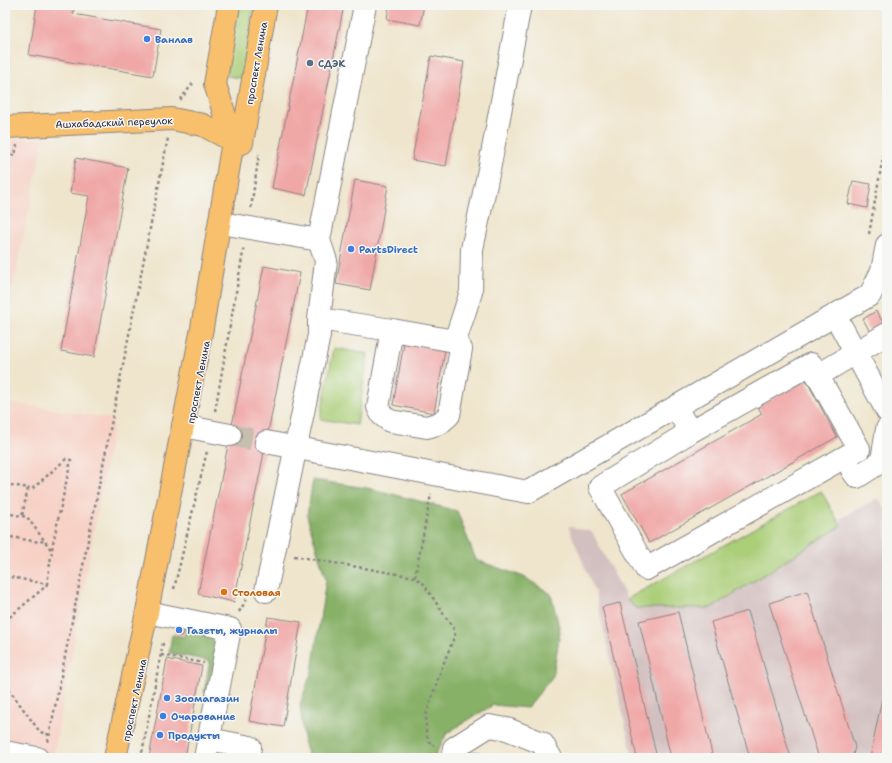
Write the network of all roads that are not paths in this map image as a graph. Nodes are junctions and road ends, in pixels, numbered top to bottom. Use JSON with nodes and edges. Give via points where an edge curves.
{"nodes":[{"id":1,"x":229,"y":5,"type":"edge"},
{"id":2,"x":266,"y":5,"type":"edge"},
{"id":3,"x":365,"y":5,"type":"edge"},
{"id":4,"x":520,"y":5,"type":"edge"},
{"id":5,"x":5,"y":127,"type":"edge"},
{"id":6,"x":245,"y":145,"type":"junction"},
{"id":7,"x":238,"y":226,"type":"junction"},
{"id":8,"x":319,"y":240,"type":"junction"},
{"id":9,"x":878,"y":241,"type":"edge"},
{"id":10,"x":885,"y":271,"type":"edge"},
{"id":11,"x":835,"y":315,"type":"junction"},
{"id":12,"x":319,"y":318,"type":"junction"},
{"id":13,"x":392,"y":330,"type":"junction"},
{"id":14,"x":887,"y":334,"type":"edge"},
{"id":15,"x":455,"y":341,"type":"junction"},
{"id":16,"x":855,"y":353,"type":"junction"},
{"id":17,"x":822,"y":373,"type":"dead end"},
{"id":18,"x":676,"y":407,"type":"junction"},
{"id":19,"x":887,"y":411,"type":"edge"},
{"id":20,"x":186,"y":427,"type":"junction"},
{"id":21,"x":887,"y":429,"type":"edge"},
{"id":22,"x":690,"y":432,"type":"junction"},
{"id":23,"x":221,"y":433,"type":"tunnel mouth"},
{"id":24,"x":266,"y":442,"type":"tunnel mouth"},
{"id":25,"x":296,"y":448,"type":"junction"},
{"id":26,"x":852,"y":470,"type":"dead end"},
{"id":27,"x":266,"y":590,"type":"road end"},
{"id":28,"x":155,"y":614,"type":"junction"},
{"id":29,"x":207,"y":749,"type":"edge"},
{"id":30,"x":43,"y":750,"type":"edge"},
{"id":31,"x":5,"y":752,"type":"edge"},
{"id":32,"x":543,"y":753,"type":"edge"},
{"id":33,"x":115,"y":758,"type":"edge"},
{"id":34,"x":122,"y":758,"type":"edge"},
{"id":35,"x":248,"y":758,"type":"edge"},
{"id":36,"x":452,"y":758,"type":"edge"}],
"edges":[{"from":1,"to":6,"type":"main road","name":"проспект Ленина","via":[[215,84]]},
{"from":2,"to":6,"type":"main road","name":"проспект Ленина"},
{"from":3,"to":8,"type":"street"},
{"from":4,"to":15,"type":"street","via":[[472,249],[471,292]]},
{"from":5,"to":6,"type":"main road","name":"Ашхабадский переулок","via":[[172,119],[203,126]]},
{"from":6,"to":7,"type":"street","name":"проспект Ленина"},
{"from":6,"to":20,"type":"main road","via":[[202,328]]},
{"from":7,"to":8,"type":"street"},
{"from":7,"to":20,"type":"street","name":"проспект Ленина"},
{"from":8,"to":12,"type":"street","via":[[326,260]]},
{"from":9,"to":10,"type":"street"},
{"from":10,"to":11,"type":"street","via":[[870,295]]},
{"from":11,"to":16,"type":"street"},
{"from":11,"to":18,"type":"street"},
{"from":12,"to":13,"type":"street"},
{"from":12,"to":25,"type":"street","via":[[319,335]]},
{"from":13,"to":15,"type":"street"},
{"from":13,"to":15,"type":"street","via":[[378,407],[382,415],[390,421],[427,426],[440,423],[449,415],[461,349]]},
{"from":14,"to":16,"type":"street"},
{"from":16,"to":17,"type":"street"},
{"from":16,"to":19,"type":"street"},
{"from":18,"to":22,"type":"street"},
{"from":18,"to":25,"type":"street","via":[[528,492]]},
{"from":20,"to":23,"type":"street"},
{"from":20,"to":28,"type":"main road"},
{"from":21,"to":26,"type":"street","via":[[882,461],[857,477]]},
{"from":22,"to":22,"type":"street","via":[[600,487],[646,569],[859,449],[812,364]]},
{"from":24,"to":25,"type":"street"},
{"from":25,"to":27,"type":"street"},
{"from":28,"to":29,"type":"street","via":[[230,628]]},
{"from":28,"to":33,"type":"main road"},
{"from":28,"to":34,"type":"street","name":"проспект Ленина"},
{"from":29,"to":35,"type":"street","via":[[250,747]]},
{"from":30,"to":31,"type":"street"},
{"from":32,"to":36,"type":"street","via":[[508,729],[489,726],[454,748]]}]}
